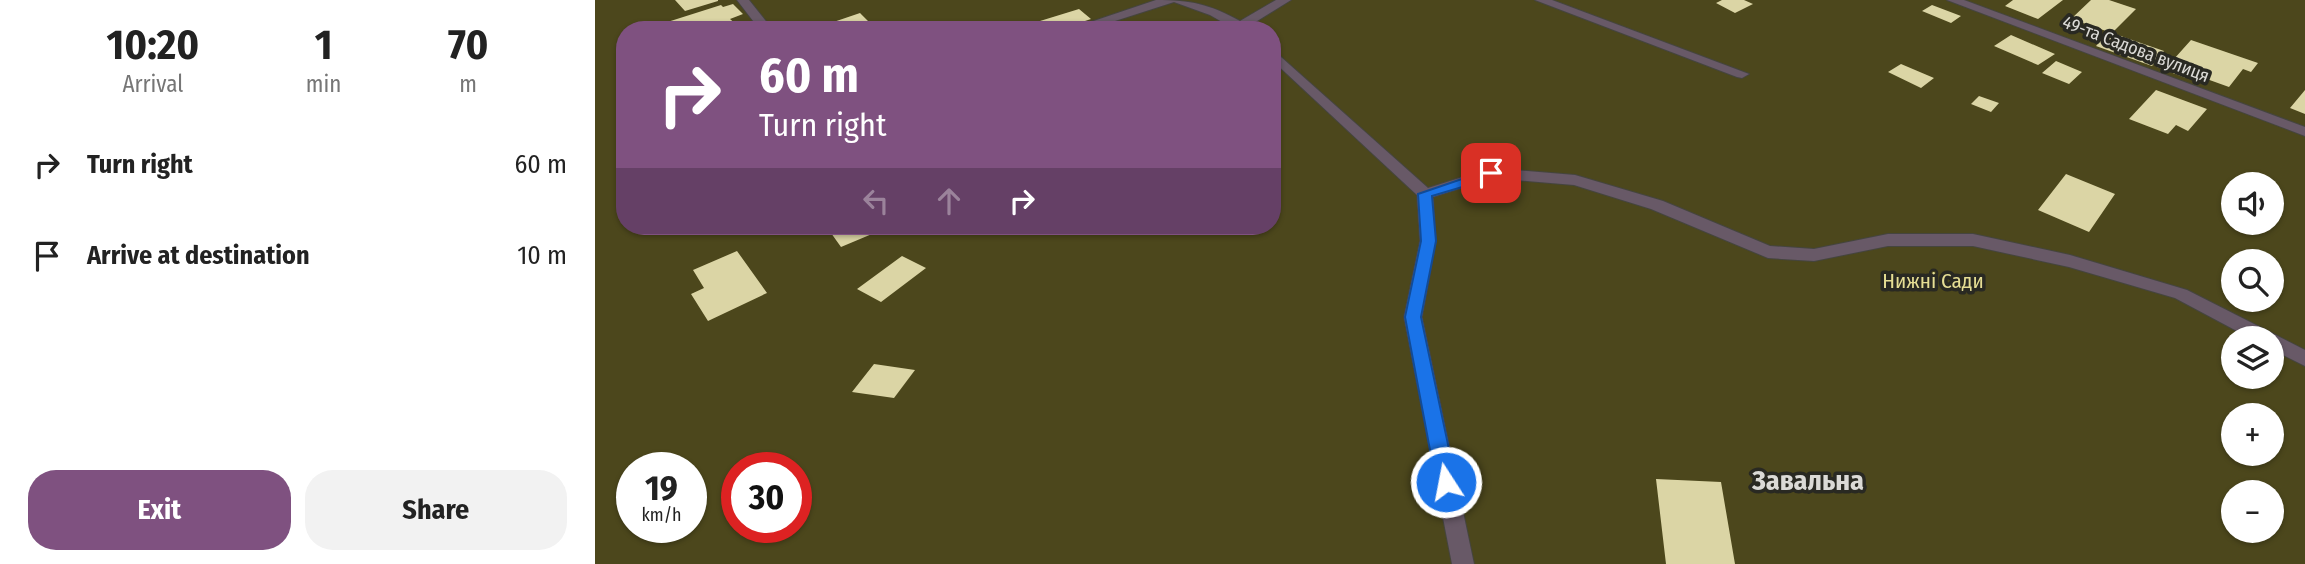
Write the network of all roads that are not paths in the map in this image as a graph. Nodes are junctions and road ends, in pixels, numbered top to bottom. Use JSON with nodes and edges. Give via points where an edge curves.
{"nodes":[{"id":1,"x":743,"y":0,"type":"edge"},
{"id":2,"x":1169,"y":0,"type":"edge"},
{"id":3,"x":1178,"y":0,"type":"edge"},
{"id":4,"x":1285,"y":0,"type":"edge"},
{"id":5,"x":1542,"y":0,"type":"edge"},
{"id":6,"x":1953,"y":0,"type":"edge"},
{"id":7,"x":760,"y":21,"type":"edge"},
{"id":8,"x":1102,"y":21,"type":"edge"},
{"id":9,"x":1229,"y":21,"type":"edge"},
{"id":10,"x":1253,"y":21,"type":"edge"},
{"id":11,"x":1281,"y":61,"type":"edge"},
{"id":12,"x":1742,"y":74,"type":"dead end"},
{"id":13,"x":2305,"y":132,"type":"edge"},
{"id":14,"x":1425,"y":194,"type":"junction"},
{"id":15,"x":2243,"y":326,"type":"edge"},
{"id":16,"x":2284,"y":347,"type":"edge"},
{"id":17,"x":2305,"y":359,"type":"edge"},
{"id":18,"x":1463,"y":564,"type":"edge"}],
"edges":[{"from":1,"to":7,"type":"street"},
{"from":2,"to":8,"type":"street"},
{"from":3,"to":9,"type":"street"},
{"from":4,"to":10,"type":"street"},
{"from":5,"to":12,"type":"street"},
{"from":6,"to":13,"type":"street","name":"49-та Садова вулиця"},
{"from":11,"to":14,"type":"street"},
{"from":14,"to":15,"type":"street","via":[[1491,173],[1575,180],[1657,205],[1768,251],[1814,255],[1888,240],[1973,240],[2070,261],[2181,294]]},
{"from":14,"to":18,"type":"street","via":[[1428,241],[1413,317]]},
{"from":16,"to":17,"type":"street"}]}
